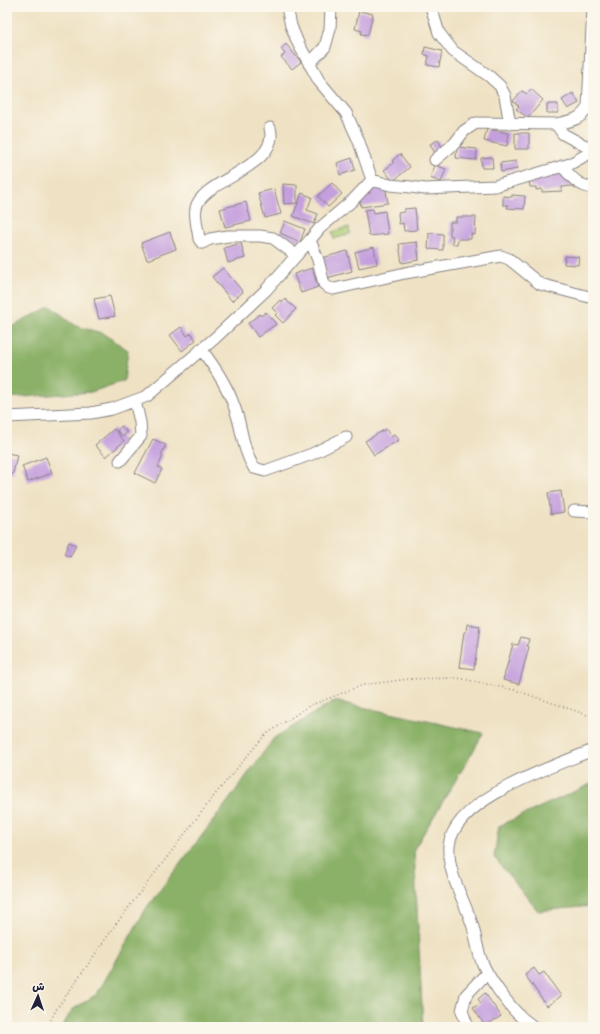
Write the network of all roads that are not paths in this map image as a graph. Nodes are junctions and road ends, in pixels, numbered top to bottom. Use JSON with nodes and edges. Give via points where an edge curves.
{"nodes":[{"id":1,"x":287,"y":7,"type":"edge"},
{"id":2,"x":331,"y":7,"type":"edge"},
{"id":3,"x":431,"y":7,"type":"edge"},
{"id":4,"x":593,"y":8,"type":"edge"},
{"id":5,"x":309,"y":64,"type":"junction"},
{"id":6,"x":510,"y":124,"type":"junction"},
{"id":7,"x":556,"y":124,"type":"junction"},
{"id":8,"x":270,"y":128,"type":"dead end"},
{"id":9,"x":593,"y":151,"type":"edge"},
{"id":10,"x":435,"y":160,"type":"dead end"},
{"id":11,"x":562,"y":166,"type":"junction"},
{"id":12,"x":372,"y":180,"type":"junction"},
{"id":13,"x":593,"y":188,"type":"edge"},
{"id":14,"x":310,"y":240,"type":"junction"},
{"id":15,"x":296,"y":255,"type":"junction"},
{"id":16,"x":593,"y":298,"type":"edge"},
{"id":17,"x":201,"y":349,"type":"junction"},
{"id":18,"x":135,"y":401,"type":"junction"},
{"id":19,"x":7,"y":417,"type":"edge"},
{"id":20,"x":346,"y":437,"type":"dead end"},
{"id":21,"x":120,"y":461,"type":"dead end"},
{"id":22,"x":574,"y":511,"type":"dead end"},
{"id":23,"x":593,"y":512,"type":"edge"},
{"id":24,"x":593,"y":750,"type":"edge"},
{"id":25,"x":487,"y":973,"type":"junction"},
{"id":26,"x":468,"y":1027,"type":"edge"},
{"id":27,"x":534,"y":1027,"type":"edge"}],
"edges":[{"from":1,"to":5,"type":"street","via":[[294,34]]},
{"from":2,"to":5,"type":"street","via":[[330,29],[325,47]]},
{"from":3,"to":6,"type":"street","via":[[439,33],[452,51],[500,86],[505,96]]},
{"from":4,"to":7,"type":"street","via":[[588,106],[585,113],[576,120]]},
{"from":5,"to":12,"type":"street","via":[[319,81],[346,113]]},
{"from":6,"to":7,"type":"street"},
{"from":6,"to":10,"type":"street","via":[[476,123],[464,131]]},
{"from":7,"to":9,"type":"street","via":[[563,134]]},
{"from":8,"to":15,"type":"street","via":[[272,134],[269,145],[260,158],[200,200],[196,207],[200,239],[202,243],[228,236],[273,238]]},
{"from":9,"to":11,"type":"street","via":[[580,160]]},
{"from":11,"to":12,"type":"street","via":[[495,186],[425,189],[390,186]]},
{"from":11,"to":13,"type":"street","via":[[576,182]]},
{"from":12,"to":14,"type":"street"},
{"from":14,"to":15,"type":"street"},
{"from":14,"to":16,"type":"street","via":[[318,260],[321,279],[329,288],[501,256],[509,259],[540,284]]},
{"from":15,"to":17,"type":"street","via":[[266,290]]},
{"from":17,"to":18,"type":"street","via":[[147,396]]},
{"from":17,"to":20,"type":"street","via":[[216,370],[234,406],[248,458],[254,468],[265,471],[312,454]]},
{"from":18,"to":19,"type":"street","via":[[91,413]]},
{"from":18,"to":21,"type":"street","via":[[141,436]]},
{"from":22,"to":23,"type":"street"},
{"from":24,"to":25,"type":"street","via":[[510,784],[473,809],[457,826],[451,838],[449,847],[452,868]]},
{"from":25,"to":26,"type":"street","via":[[466,995],[462,1011]]},
{"from":25,"to":27,"type":"street","via":[[519,1016]]}]}
